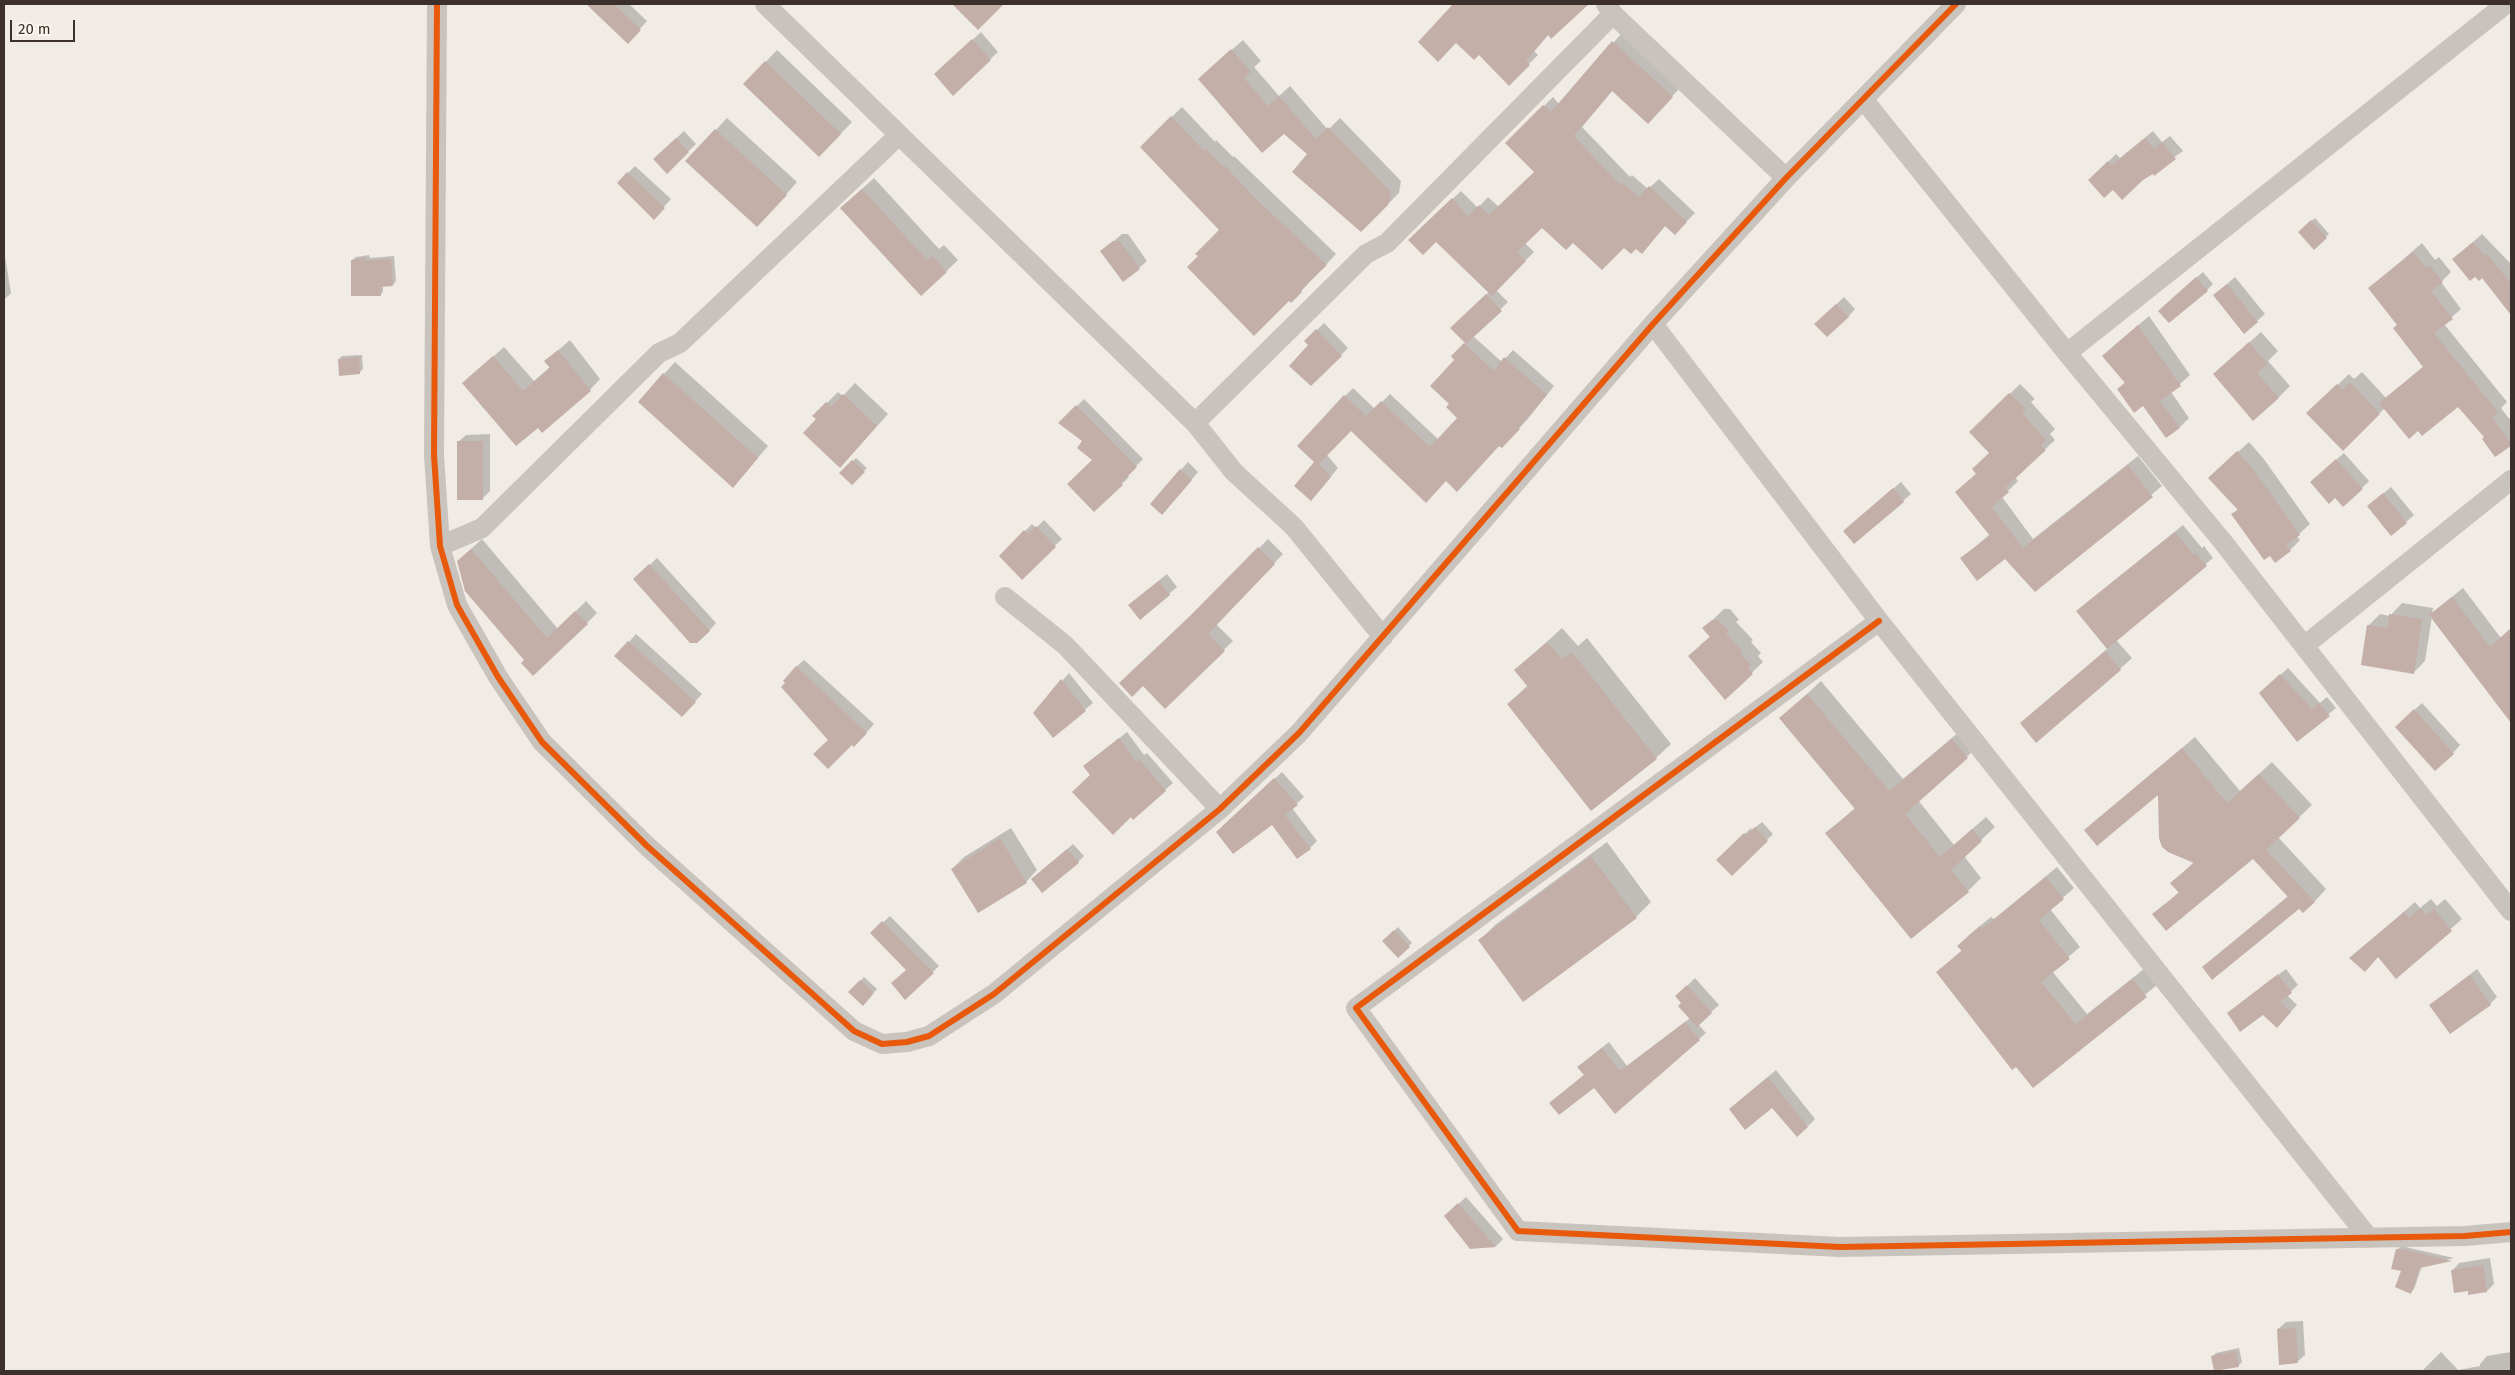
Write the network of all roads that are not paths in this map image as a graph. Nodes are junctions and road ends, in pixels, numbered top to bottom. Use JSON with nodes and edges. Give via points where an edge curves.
{"nodes":[{"id":1,"x":437,"y":4,"type":"edge"},
{"id":2,"x":765,"y":4,"type":"edge"},
{"id":3,"x":2506,"y":4,"type":"edge"},
{"id":4,"x":1948,"y":7,"type":"edge"},
{"id":5,"x":1610,"y":9,"type":"edge"},
{"id":6,"x":1863,"y":99,"type":"junction"},
{"id":7,"x":900,"y":135,"type":"junction"},
{"id":8,"x":1786,"y":178,"type":"junction"},
{"id":9,"x":1653,"y":324,"type":"junction"},
{"id":10,"x":2067,"y":353,"type":"junction"},
{"id":11,"x":1196,"y":423,"type":"junction"},
{"id":12,"x":2511,"y":480,"type":"edge"},
{"id":13,"x":440,"y":546,"type":"junction"},
{"id":14,"x":1005,"y":598,"type":"dead end"},
{"id":15,"x":1879,"y":620,"type":"junction"},
{"id":16,"x":1383,"y":637,"type":"junction"},
{"id":17,"x":2304,"y":646,"type":"junction"},
{"id":18,"x":1220,"y":809,"type":"junction"},
{"id":19,"x":2511,"y":911,"type":"edge"},
{"id":20,"x":2511,"y":1232,"type":"edge"},
{"id":21,"x":2369,"y":1238,"type":"junction"}],
"edges":[{"from":1,"to":13,"type":"street","via":[[434,455]]},
{"from":2,"to":7,"type":"street"},
{"from":3,"to":10,"type":"street"},
{"from":4,"to":6,"type":"street"},
{"from":5,"to":8,"type":"street"},
{"from":5,"to":11,"type":"street","via":[[1393,236],[1366,254]]},
{"from":6,"to":8,"type":"street"},
{"from":6,"to":10,"type":"street"},
{"from":7,"to":11,"type":"street"},
{"from":7,"to":13,"type":"street","via":[[680,342],[659,352],[482,528]]},
{"from":8,"to":9,"type":"street"},
{"from":9,"to":15,"type":"street"},
{"from":9,"to":16,"type":"street"},
{"from":10,"to":17,"type":"street"},
{"from":11,"to":16,"type":"street","via":[[1234,472],[1294,528]]},
{"from":12,"to":17,"type":"street"},
{"from":13,"to":18,"type":"street","via":[[457,605],[498,677],[542,742],[647,846],[854,1031],[882,1044],[929,1036],[994,994]]},
{"from":14,"to":18,"type":"street","via":[[1065,645]]},
{"from":15,"to":21,"type":"street"},
{"from":15,"to":21,"type":"street","via":[[1356,1008],[1518,1231],[1840,1247]]},
{"from":16,"to":18,"type":"street","via":[[1299,733]]},
{"from":17,"to":19,"type":"street"},
{"from":20,"to":21,"type":"street"}]}
